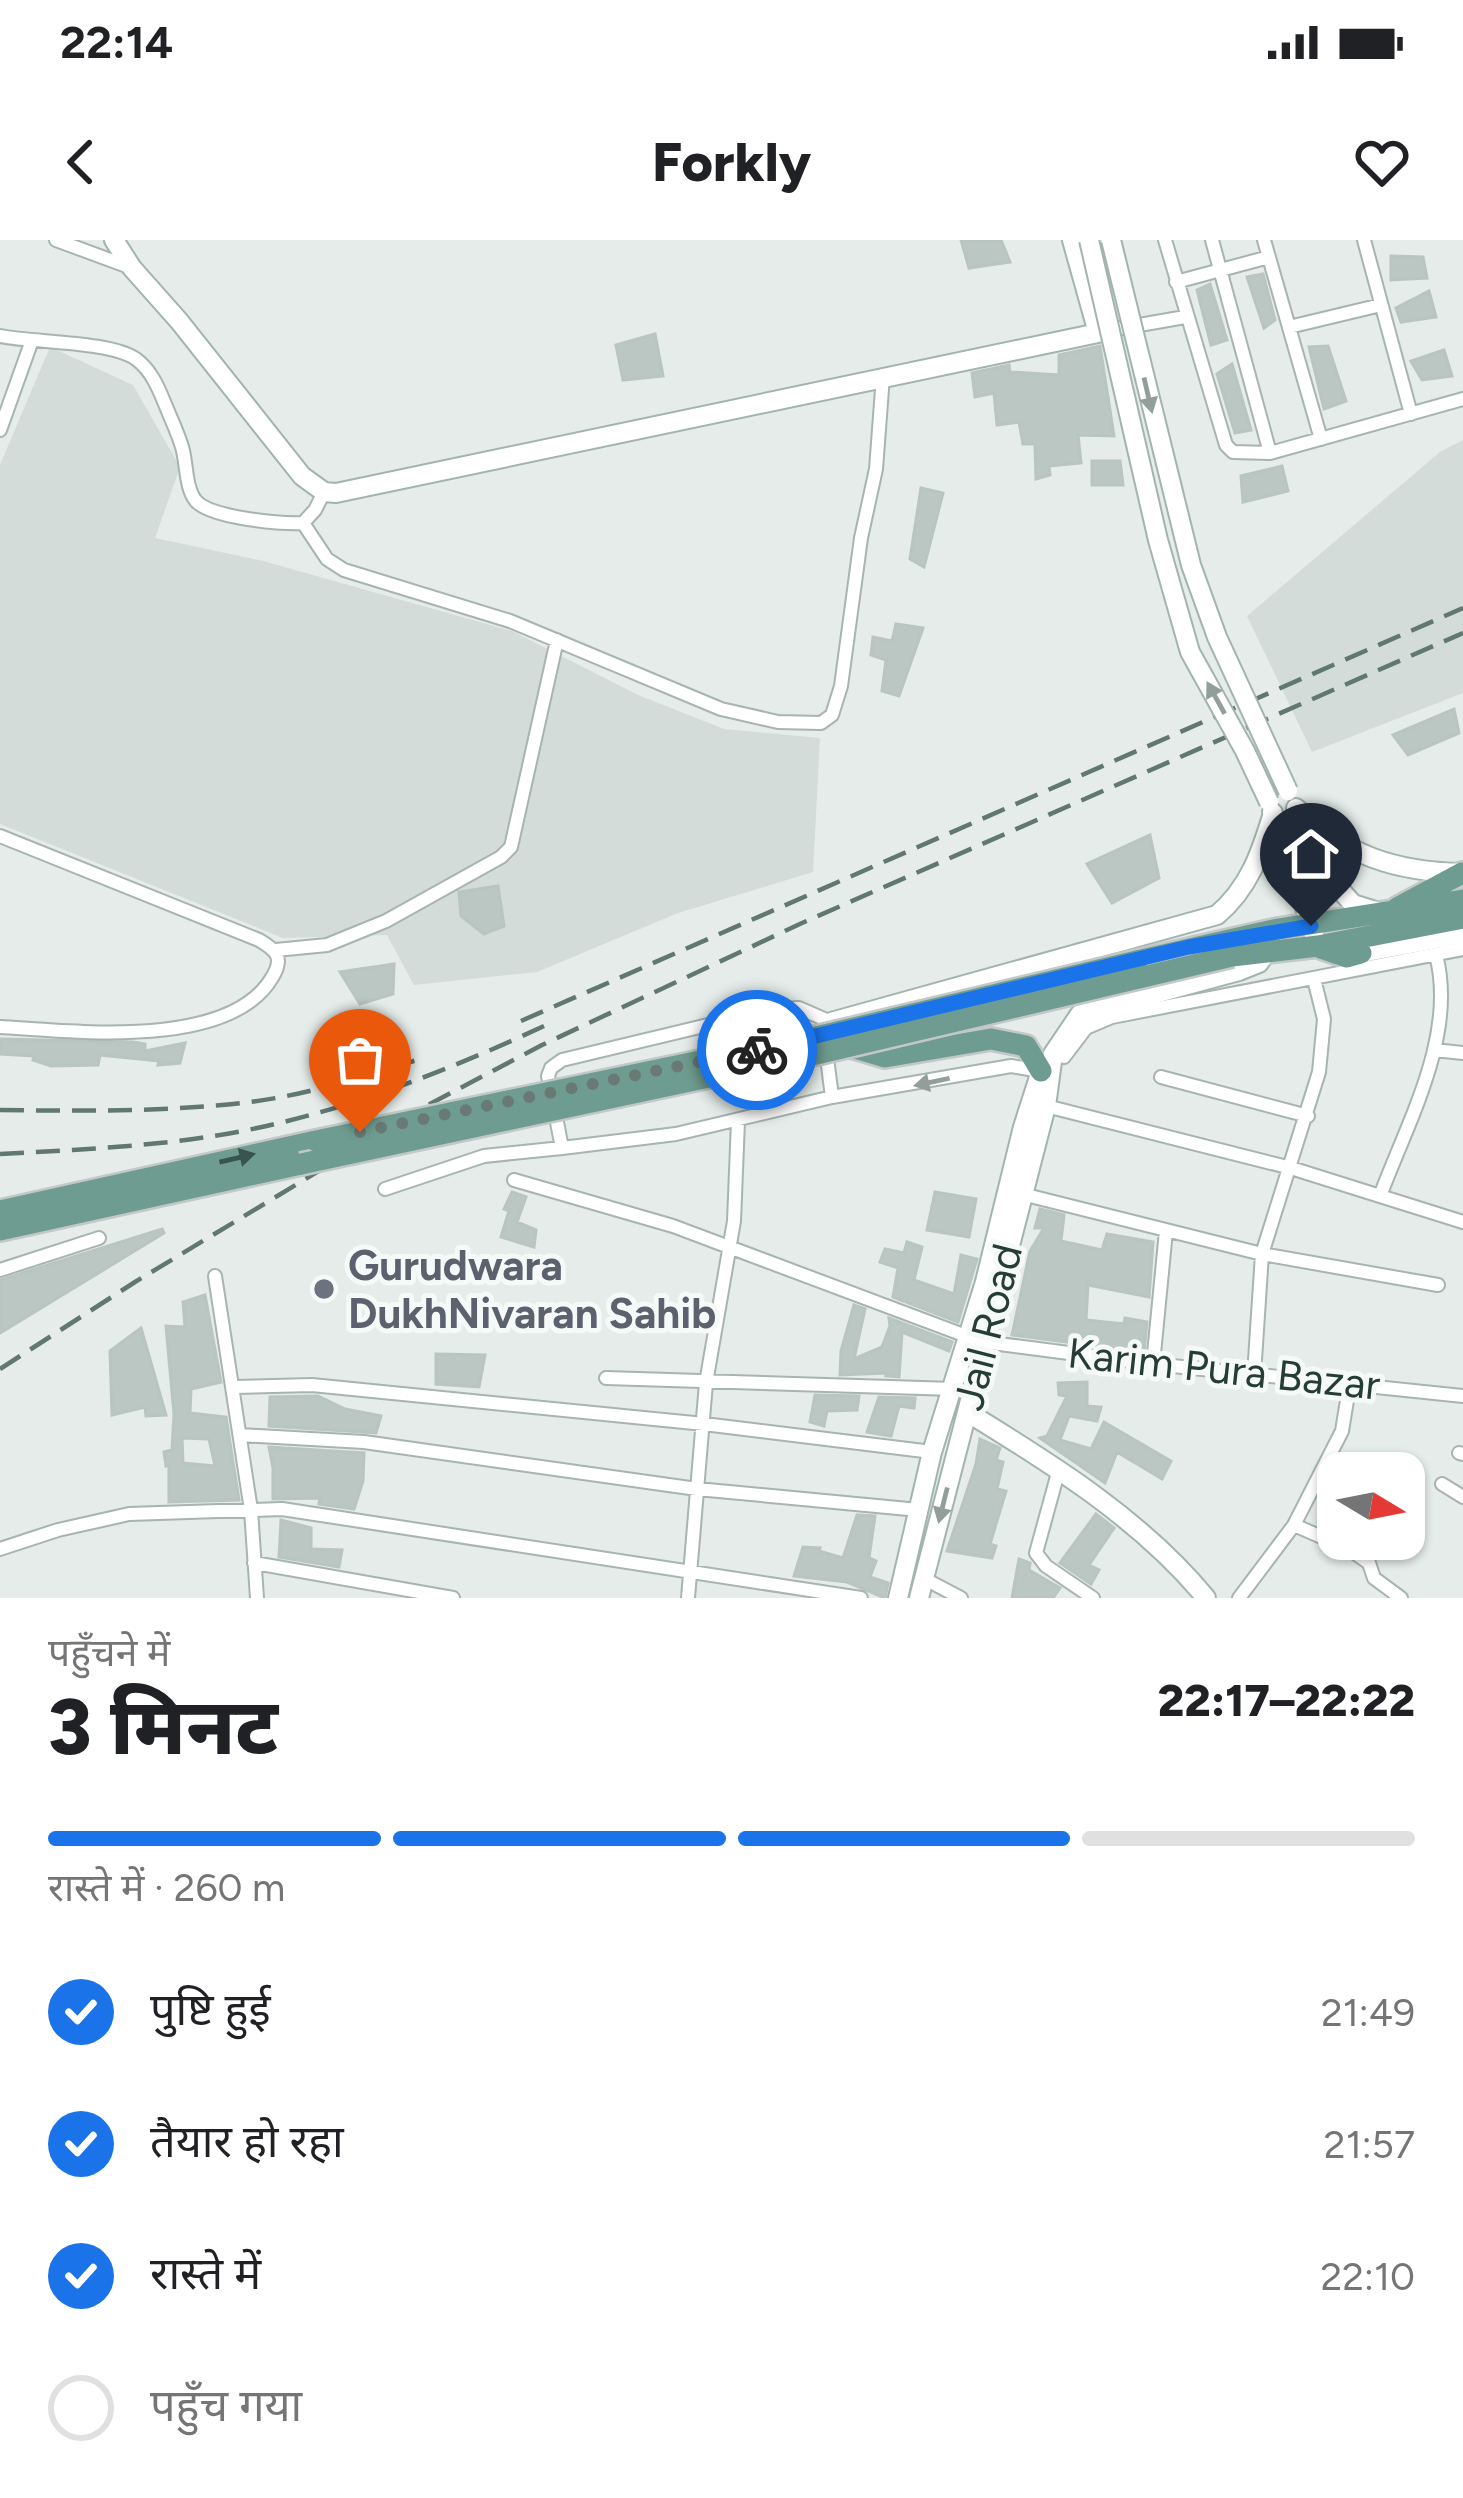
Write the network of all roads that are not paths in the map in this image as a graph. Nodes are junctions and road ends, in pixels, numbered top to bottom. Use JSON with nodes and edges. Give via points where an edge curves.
{"nodes":[{"id":1,"x":56,"y":240,"type":"edge"},
{"id":2,"x":114,"y":240,"type":"edge"},
{"id":3,"x":1072,"y":240,"type":"edge"},
{"id":4,"x":1089,"y":240,"type":"edge"},
{"id":5,"x":1111,"y":240,"type":"edge"},
{"id":6,"x":1165,"y":240,"type":"edge"},
{"id":7,"x":1212,"y":240,"type":"edge"},
{"id":8,"x":1264,"y":240,"type":"edge"},
{"id":9,"x":1364,"y":240,"type":"edge"},
{"id":10,"x":1268,"y":257,"type":"junction"},
{"id":11,"x":132,"y":268,"type":"junction"},
{"id":12,"x":1220,"y":269,"type":"junction"},
{"id":13,"x":1176,"y":282,"type":"junction"},
{"id":14,"x":1381,"y":305,"type":"junction"},
{"id":15,"x":1185,"y":317,"type":"junction"},
{"id":16,"x":1288,"y":327,"type":"junction"},
{"id":17,"x":1098,"y":332,"type":"junction"},
{"id":18,"x":0,"y":336,"type":"edge"},
{"id":19,"x":31,"y":343,"type":"junction"},
{"id":20,"x":883,"y":376,"type":"junction"},
{"id":21,"x":1463,"y":399,"type":"edge"},
{"id":22,"x":1411,"y":413,"type":"junction"},
{"id":23,"x":0,"y":430,"type":"edge"},
{"id":24,"x":1321,"y":439,"type":"junction"},
{"id":25,"x":1270,"y":452,"type":"junction"},
{"id":26,"x":324,"y":493,"type":"junction"},
{"id":27,"x":303,"y":523,"type":"junction"},
{"id":28,"x":557,"y":640,"type":"junction"},
{"id":29,"x":1297,"y":809,"type":"junction"},
{"id":30,"x":1273,"y":813,"type":"junction"},
{"id":31,"x":0,"y":836,"type":"edge"},
{"id":32,"x":1462,"y":873,"type":"edge"},
{"id":33,"x":1463,"y":900,"type":"edge"},
{"id":34,"x":1386,"y":914,"type":"junction"},
{"id":35,"x":1463,"y":918,"type":"edge"},
{"id":36,"x":1341,"y":921,"type":"junction"},
{"id":37,"x":1463,"y":934,"type":"edge"},
{"id":38,"x":1314,"y":936,"type":"junction"},
{"id":39,"x":1167,"y":942,"type":"junction"},
{"id":40,"x":1463,"y":949,"type":"edge"},
{"id":41,"x":276,"y":950,"type":"junction"},
{"id":42,"x":1268,"y":950,"type":"junction"},
{"id":43,"x":1361,"y":953,"type":"joint"},
{"id":44,"x":1436,"y":955,"type":"junction"},
{"id":45,"x":1314,"y":979,"type":"junction"},
{"id":46,"x":0,"y":1027,"type":"edge"},
{"id":47,"x":828,"y":1027,"type":"junction"},
{"id":48,"x":848,"y":1046,"type":"junction"},
{"id":49,"x":1434,"y":1050,"type":"junction"},
{"id":50,"x":1463,"y":1053,"type":"edge"},
{"id":51,"x":1042,"y":1060,"type":"junction"},
{"id":52,"x":1161,"y":1077,"type":"dead end"},
{"id":53,"x":832,"y":1097,"type":"junction"},
{"id":54,"x":1046,"y":1106,"type":"junction"},
{"id":55,"x":1308,"y":1116,"type":"junction"},
{"id":56,"x":738,"y":1121,"type":"junction"},
{"id":57,"x":562,"y":1148,"type":"junction"},
{"id":58,"x":1291,"y":1168,"type":"junction"},
{"id":59,"x":514,"y":1180,"type":"dead end"},
{"id":60,"x":386,"y":1189,"type":"dead end"},
{"id":61,"x":1022,"y":1194,"type":"junction"},
{"id":62,"x":1380,"y":1196,"type":"junction"},
{"id":63,"x":0,"y":1211,"type":"edge"},
{"id":64,"x":1463,"y":1222,"type":"edge"},
{"id":65,"x":0,"y":1230,"type":"edge"},
{"id":66,"x":1166,"y":1231,"type":"junction"},
{"id":67,"x":98,"y":1238,"type":"dead end"},
{"id":68,"x":730,"y":1250,"type":"junction"},
{"id":69,"x":1262,"y":1254,"type":"junction"},
{"id":70,"x":0,"y":1270,"type":"edge"},
{"id":71,"x":215,"y":1276,"type":"dead end"},
{"id":72,"x":1438,"y":1285,"type":"dead end"},
{"id":73,"x":977,"y":1340,"type":"junction"},
{"id":74,"x":1153,"y":1364,"type":"junction"},
{"id":75,"x":1254,"y":1375,"type":"junction"},
{"id":76,"x":606,"y":1378,"type":"dead end"},
{"id":77,"x":1350,"y":1382,"type":"junction"},
{"id":78,"x":706,"y":1383,"type":"junction"},
{"id":79,"x":234,"y":1387,"type":"junction"},
{"id":80,"x":954,"y":1389,"type":"junction"},
{"id":81,"x":1463,"y":1396,"type":"edge"},
{"id":82,"x":967,"y":1412,"type":"junction"},
{"id":83,"x":704,"y":1424,"type":"junction"},
{"id":84,"x":240,"y":1435,"type":"junction"},
{"id":85,"x":932,"y":1452,"type":"junction"},
{"id":86,"x":1059,"y":1469,"type":"junction"},
{"id":87,"x":1442,"y":1484,"type":"dead end"},
{"id":88,"x":697,"y":1489,"type":"junction"},
{"id":89,"x":1463,"y":1497,"type":"edge"},
{"id":90,"x":251,"y":1510,"type":"junction"},
{"id":91,"x":919,"y":1510,"type":"junction"},
{"id":92,"x":1294,"y":1525,"type":"junction"},
{"id":93,"x":0,"y":1549,"type":"edge"},
{"id":94,"x":254,"y":1563,"type":"junction"},
{"id":95,"x":691,"y":1572,"type":"junction"},
{"id":96,"x":922,"y":1589,"type":"edge"},
{"id":97,"x":256,"y":1598,"type":"edge"},
{"id":98,"x":453,"y":1598,"type":"edge"},
{"id":99,"x":688,"y":1598,"type":"edge"},
{"id":100,"x":861,"y":1598,"type":"edge"},
{"id":101,"x":898,"y":1598,"type":"edge"},
{"id":102,"x":961,"y":1598,"type":"edge"},
{"id":103,"x":1093,"y":1598,"type":"edge"},
{"id":104,"x":1206,"y":1598,"type":"edge"},
{"id":105,"x":1238,"y":1598,"type":"edge"},
{"id":106,"x":1401,"y":1598,"type":"edge"}],
"edges":[{"from":1,"to":11,"type":"street"},
{"from":2,"to":11,"type":"street"},
{"from":3,"to":17,"type":"street"},
{"from":30,"to":4,"type":"street","one_way":true,"bridge":true,"via":[[1190,652]]},
{"from":5,"to":29,"type":"street","one_way":true,"bridge":true,"via":[[1196,578]]},
{"from":6,"to":13,"type":"street"},
{"from":7,"to":12,"type":"street"},
{"from":8,"to":10,"type":"street"},
{"from":9,"to":14,"type":"street"},
{"from":10,"to":12,"type":"street"},
{"from":10,"to":16,"type":"street"},
{"from":11,"to":26,"type":"street"},
{"from":12,"to":13,"type":"street"},
{"from":12,"to":25,"type":"street"},
{"from":13,"to":15,"type":"street"},
{"from":14,"to":16,"type":"street"},
{"from":14,"to":22,"type":"street"},
{"from":15,"to":17,"type":"street"},
{"from":15,"to":25,"type":"street","via":[[1226,445],[1245,455]]},
{"from":16,"to":24,"type":"street"},
{"from":17,"to":20,"type":"street"},
{"from":18,"to":19,"type":"street"},
{"from":19,"to":23,"type":"street"},
{"from":19,"to":27,"type":"street","via":[[132,356],[161,395],[197,502]]},
{"from":20,"to":26,"type":"street"},
{"from":20,"to":28,"type":"street","via":[[842,686],[828,719],[778,722],[721,709]]},
{"from":21,"to":22,"type":"street"},
{"from":22,"to":24,"type":"street"},
{"from":24,"to":25,"type":"street"},
{"from":26,"to":27,"type":"street"},
{"from":27,"to":28,"type":"street","via":[[327,560],[344,570]]},
{"from":28,"to":41,"type":"street","via":[[511,847],[386,921],[327,946]]},
{"from":29,"to":32,"type":"street","via":[[1371,861]]},
{"from":29,"to":34,"type":"street","via":[[1343,893]]},
{"from":29,"to":36,"type":"street"},
{"from":30,"to":38,"type":"street"},
{"from":30,"to":39,"type":"street","via":[[1239,897]]},
{"from":31,"to":41,"type":"street"},
{"from":32,"to":34,"type":"main road"},
{"from":33,"to":34,"type":"main road"},
{"from":34,"to":36,"type":"main road"},
{"from":35,"to":38,"type":"main road"},
{"from":36,"to":38,"type":"main road"},
{"from":37,"to":43,"type":"street"},
{"from":38,"to":39,"type":"main road"},
{"from":38,"to":42,"type":"main road"},
{"from":38,"to":43,"type":"main road","via":[[1347,957]]},
{"from":39,"to":47,"type":"street"},
{"from":63,"to":39,"type":"main road","one_way":true,"bridge":true,"via":[[820,1036]]},
{"from":40,"to":44,"type":"street"},
{"from":41,"to":46,"type":"street","via":[[274,974],[254,998],[178,1028]]},
{"from":42,"to":48,"type":"main road","bridge":true},
{"from":42,"to":51,"type":"street","via":[[1259,963],[1226,976],[1080,1014]]},
{"from":44,"to":45,"type":"street"},
{"from":44,"to":49,"type":"street","via":[[1444,998]]},
{"from":45,"to":51,"type":"street","via":[[1099,1021],[1064,1057]]},
{"from":45,"to":55,"type":"street","via":[[1324,1019]]},
{"from":47,"to":53,"type":"street"},
{"from":47,"to":57,"type":"street","via":[[799,1008],[775,1009],[562,1060],[548,1076]]},
{"from":48,"to":51,"type":"main road","via":[[885,1057],[1008,1040]]},
{"from":48,"to":65,"type":"main road","bridge":true},
{"from":49,"to":50,"type":"street"},
{"from":49,"to":62,"type":"street"},
{"from":51,"to":53,"type":"street","one_way":true},
{"from":51,"to":54,"type":"street","name":"Jail Road"},
{"from":51,"to":73,"type":"street","name":"Jail Road"},
{"from":52,"to":55,"type":"street"},
{"from":53,"to":56,"type":"street"},
{"from":54,"to":58,"type":"street"},
{"from":54,"to":61,"type":"street","name":"Jail Road"},
{"from":55,"to":58,"type":"street"},
{"from":56,"to":57,"type":"street"},
{"from":56,"to":68,"type":"street"},
{"from":57,"to":60,"type":"street","via":[[484,1156]]},
{"from":58,"to":62,"type":"street"},
{"from":58,"to":69,"type":"street"},
{"from":59,"to":68,"type":"street","name":"Karim Pura Bazar"},
{"from":61,"to":66,"type":"street"},
{"from":61,"to":73,"type":"street","name":"Jail Road"},
{"from":62,"to":64,"type":"street"},
{"from":66,"to":69,"type":"street"},
{"from":66,"to":74,"type":"street"},
{"from":67,"to":70,"type":"street"},
{"from":68,"to":73,"type":"street","name":"Karim Pura Bazar"},
{"from":68,"to":78,"type":"street"},
{"from":69,"to":72,"type":"street"},
{"from":69,"to":75,"type":"street"},
{"from":71,"to":79,"type":"street"},
{"from":73,"to":74,"type":"street","name":"Karim Pura Bazar"},
{"from":73,"to":80,"type":"street","name":"Jail Road"},
{"from":73,"to":82,"type":"street","name":"Jail Road"},
{"from":74,"to":75,"type":"street","name":"Karim Pura Bazar"},
{"from":75,"to":77,"type":"street","name":"Karim Pura Bazar"},
{"from":76,"to":78,"type":"street"},
{"from":77,"to":81,"type":"street","name":"Karim Pura Bazar"},
{"from":77,"to":92,"type":"street","via":[[1342,1431]]},
{"from":78,"to":80,"type":"street"},
{"from":78,"to":83,"type":"street"},
{"from":79,"to":83,"type":"street","via":[[312,1385]]},
{"from":79,"to":84,"type":"street"},
{"from":80,"to":85,"type":"street","name":"Jail Road"},
{"from":82,"to":86,"type":"street"},
{"from":82,"to":96,"type":"street","name":"Jail Road","one_way":true},
{"from":83,"to":85,"type":"street"},
{"from":83,"to":88,"type":"street"},
{"from":84,"to":88,"type":"street","via":[[364,1442]]},
{"from":84,"to":90,"type":"street"},
{"from":85,"to":91,"type":"street","name":"Jail Road"},
{"from":86,"to":103,"type":"street","via":[[1036,1553]]},
{"from":86,"to":104,"type":"street","via":[[1184,1570]]},
{"from":87,"to":89,"type":"street"},
{"from":88,"to":91,"type":"street"},
{"from":88,"to":95,"type":"street"},
{"from":90,"to":93,"type":"street","via":[[110,1517]]},
{"from":90,"to":94,"type":"street"},
{"from":90,"to":95,"type":"street"},
{"from":91,"to":101,"type":"street","name":"Jail Road"},
{"from":92,"to":105,"type":"street"},
{"from":92,"to":106,"type":"street","via":[[1349,1549]]},
{"from":94,"to":97,"type":"street"},
{"from":94,"to":98,"type":"street"},
{"from":95,"to":99,"type":"street"},
{"from":95,"to":100,"type":"street"},
{"from":96,"to":102,"type":"street"}]}
